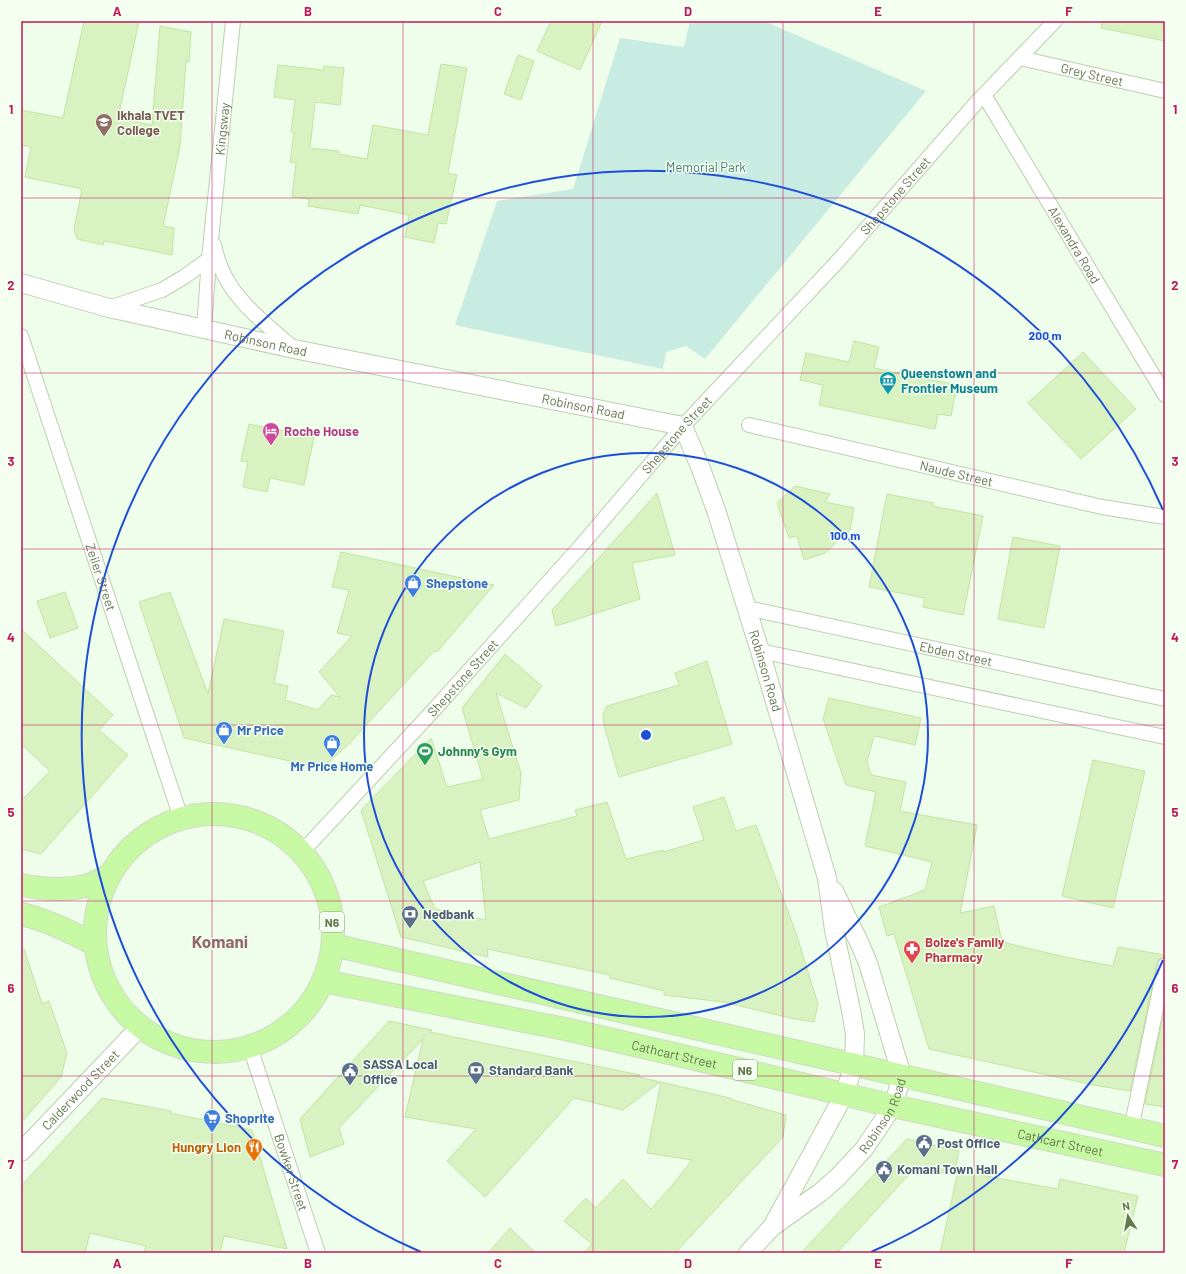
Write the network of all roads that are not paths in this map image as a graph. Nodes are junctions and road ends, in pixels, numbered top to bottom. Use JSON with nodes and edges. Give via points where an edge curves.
{"nodes":[{"id":1,"x":233,"y":21,"type":"edge"},
{"id":2,"x":1055,"y":21,"type":"edge"},
{"id":3,"x":1020,"y":58,"type":"junction"},
{"id":4,"x":1165,"y":91,"type":"edge"},
{"id":5,"x":984,"y":95,"type":"junction"},
{"id":6,"x":211,"y":237,"type":"junction"},
{"id":7,"x":209,"y":259,"type":"junction"},
{"id":8,"x":21,"y":283,"type":"edge"},
{"id":9,"x":109,"y":308,"type":"junction"},
{"id":10,"x":204,"y":329,"type":"junction"},
{"id":11,"x":21,"y":336,"type":"edge"},
{"id":12,"x":294,"y":349,"type":"junction"},
{"id":13,"x":1164,"y":391,"type":"edge"},
{"id":14,"x":749,"y":425,"type":"dead end"},
{"id":15,"x":683,"y":426,"type":"junction"},
{"id":16,"x":1165,"y":517,"type":"edge"},
{"id":17,"x":747,"y":608,"type":"junction"},
{"id":18,"x":760,"y":651,"type":"junction"},
{"id":19,"x":1165,"y":699,"type":"edge"},
{"id":20,"x":1165,"y":737,"type":"edge"},
{"id":21,"x":181,"y":818,"type":"junction"},
{"id":22,"x":302,"y":852,"type":"junction"},
{"id":23,"x":108,"y":876,"type":"junction"},
{"id":24,"x":827,"y":878,"type":"junction"},
{"id":25,"x":21,"y":885,"type":"edge"},
{"id":26,"x":21,"y":914,"type":"edge"},
{"id":27,"x":94,"y":944,"type":"junction"},
{"id":28,"x":333,"y":944,"type":"junction"},
{"id":29,"x":1165,"y":965,"type":"edge"},
{"id":30,"x":323,"y":982,"type":"junction"},
{"id":31,"x":140,"y":1027,"type":"junction"},
{"id":32,"x":250,"y":1047,"type":"junction"},
{"id":33,"x":854,"y":1065,"type":"junction"},
{"id":34,"x":902,"y":1076,"type":"junction"},
{"id":35,"x":844,"y":1095,"type":"junction"},
{"id":36,"x":893,"y":1106,"type":"junction"},
{"id":37,"x":1131,"y":1129,"type":"junction"},
{"id":38,"x":1165,"y":1136,"type":"edge"},
{"id":39,"x":21,"y":1152,"type":"edge"},
{"id":40,"x":1165,"y":1165,"type":"edge"},
{"id":41,"x":772,"y":1228,"type":"junction"},
{"id":42,"x":318,"y":1253,"type":"edge"},
{"id":43,"x":748,"y":1253,"type":"edge"}],
"edges":[{"from":1,"to":6,"type":"street","name":"Kingsway"},
{"from":2,"to":3,"type":"street","name":"Shepstone Street"},
{"from":3,"to":4,"type":"street","name":"Grey Street"},
{"from":3,"to":5,"type":"street","name":"Shepstone Street"},
{"from":5,"to":13,"type":"street","name":"Alexandra Road"},
{"from":5,"to":15,"type":"street","name":"Shepstone Street","via":[[838,261]]},
{"from":6,"to":7,"type":"street","name":"Kingsway"},
{"from":6,"to":12,"type":"street","name":"Kingsway","via":[[229,285],[250,309]]},
{"from":7,"to":9,"type":"street","via":[[162,290]]},
{"from":7,"to":10,"type":"street","name":"Kingsway"},
{"from":8,"to":9,"type":"street","name":"Robinson Road"},
{"from":9,"to":10,"type":"street","name":"Robinson Road"},
{"from":10,"to":12,"type":"street","name":"Robinson Road"},
{"from":11,"to":21,"type":"street","name":"Zeiler Street"},
{"from":12,"to":15,"type":"street","name":"Robinson Road"},
{"from":14,"to":16,"type":"street","name":"Naude Street","via":[[1102,507]]},
{"from":15,"to":17,"type":"street","name":"Robinson Road","via":[[716,510]]},
{"from":15,"to":22,"type":"street","name":"Shepstone Street","via":[[579,548]]},
{"from":17,"to":18,"type":"street","name":"Robinson Road"},
{"from":17,"to":19,"type":"street","name":"Ebden Street"},
{"from":18,"to":20,"type":"street"},
{"from":18,"to":24,"type":"street","name":"Robinson Road"},
{"from":21,"to":22,"type":"highway","number":"N6","via":[[214,814],[246,818],[276,831]]},
{"from":21,"to":23,"type":"highway","number":"N6","via":[[152,831],[127,851]]},
{"from":22,"to":28,"type":"highway","number":"N6","via":[[321,879],[332,911]]},
{"from":23,"to":25,"type":"highway","via":[[84,886],[34,888]]},
{"from":23,"to":27,"type":"highway","number":"N6","via":[[96,909]]},
{"from":24,"to":33,"type":"street","name":"Robinson Road","via":[[834,930],[853,1023]]},
{"from":24,"to":34,"type":"street","name":"Robinson Road","via":[[868,963]]},
{"from":26,"to":27,"type":"highway","via":[[60,927]]},
{"from":27,"to":31,"type":"highway","number":"N6","via":[[102,976],[108,987],[118,1004]]},
{"from":28,"to":30,"type":"highway","number":"N6"},
{"from":28,"to":33,"type":"highway","number":"N6"},
{"from":29,"to":37,"type":"street"},
{"from":30,"to":32,"type":"highway","number":"N6","via":[[294,1022]]},
{"from":30,"to":35,"type":"highway","name":"Cathcart Street","number":"N6","via":[[565,1029]]},
{"from":31,"to":32,"type":"highway","number":"N6","via":[[174,1046],[212,1052]]},
{"from":31,"to":39,"type":"street","name":"Calderwood Street"},
{"from":32,"to":42,"type":"street","name":"Bowker Street"},
{"from":33,"to":34,"type":"highway","number":"N6"},
{"from":33,"to":35,"type":"street","name":"Robinson Road"},
{"from":34,"to":36,"type":"street","name":"Robinson Road"},
{"from":34,"to":37,"type":"highway","number":"N6"},
{"from":35,"to":36,"type":"highway","name":"Cathcart Street","number":"N6"},
{"from":35,"to":41,"type":"street","name":"Robinson Road"},
{"from":36,"to":40,"type":"highway","name":"Cathcart Street","number":"N6"},
{"from":36,"to":41,"type":"street","name":"Robinson Road","via":[[864,1149],[838,1177]]},
{"from":37,"to":38,"type":"highway","number":"N6"},
{"from":41,"to":43,"type":"street","name":"Robinson Road"}]}
